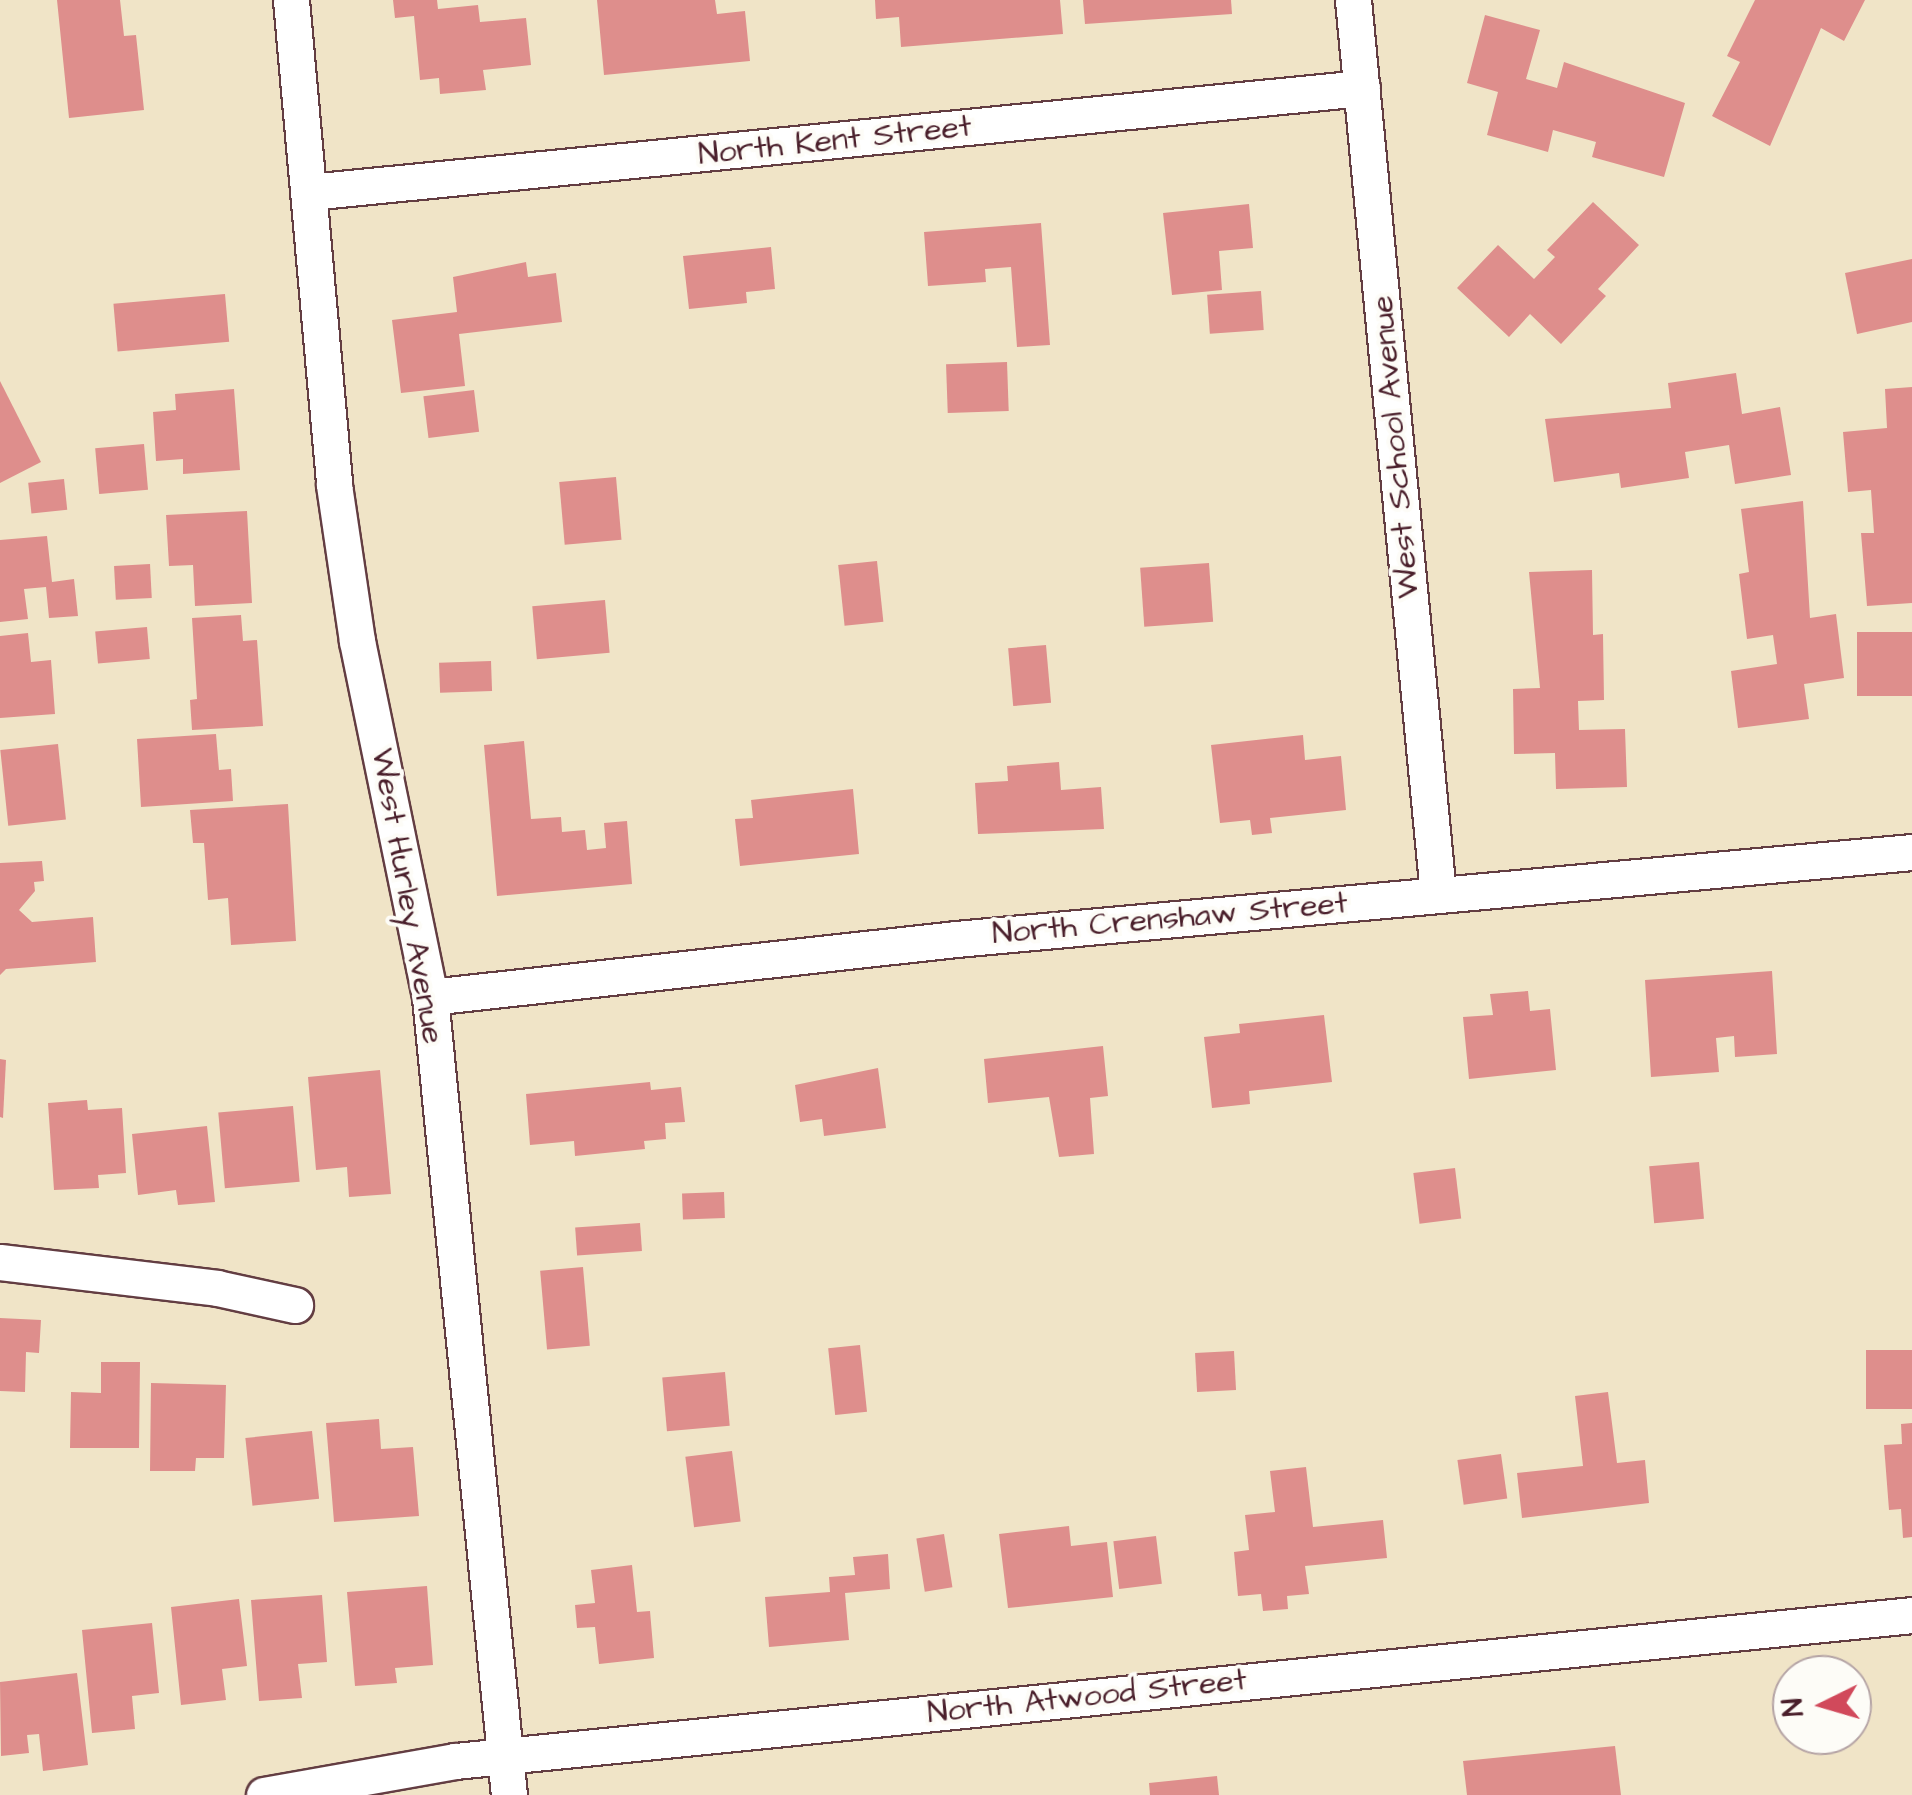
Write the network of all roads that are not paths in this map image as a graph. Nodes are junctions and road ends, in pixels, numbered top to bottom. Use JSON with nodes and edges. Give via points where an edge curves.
{"nodes":[{"id":1,"x":290,"y":0,"type":"edge"},
{"id":2,"x":1354,"y":0,"type":"edge"},
{"id":3,"x":1362,"y":88,"type":"junction"},
{"id":4,"x":309,"y":192,"type":"junction"},
{"id":5,"x":1912,"y":852,"type":"edge"},
{"id":6,"x":1438,"y":894,"type":"junction"},
{"id":7,"x":430,"y":997,"type":"junction"},
{"id":8,"x":0,"y":1262,"type":"edge"},
{"id":9,"x":295,"y":1305,"type":"dead end"},
{"id":10,"x":1912,"y":1615,"type":"edge"},
{"id":11,"x":505,"y":1755,"type":"junction"},
{"id":12,"x":264,"y":1795,"type":"edge"},
{"id":13,"x":509,"y":1795,"type":"edge"}],
"edges":[{"from":1,"to":4,"type":"street","name":"West Hurley Avenue"},
{"from":2,"to":3,"type":"street","name":"West School Avenue"},
{"from":3,"to":4,"type":"street","name":"North Kent Street"},
{"from":3,"to":6,"type":"street","name":"West School Avenue"},
{"from":4,"to":7,"type":"street","name":"West Hurley Avenue","via":[[334,485],[357,641]]},
{"from":5,"to":6,"type":"street","name":"North Crenshaw Street"},
{"from":6,"to":7,"type":"street","name":"North Crenshaw Street"},
{"from":7,"to":11,"type":"street","name":"West Hurley Avenue"},
{"from":8,"to":9,"type":"street","via":[[217,1288]]},
{"from":10,"to":11,"type":"street","name":"North Atwood Street"},
{"from":11,"to":12,"type":"street","name":"North Atwood Street"},
{"from":11,"to":13,"type":"street","name":"West Hurley Avenue"}]}
